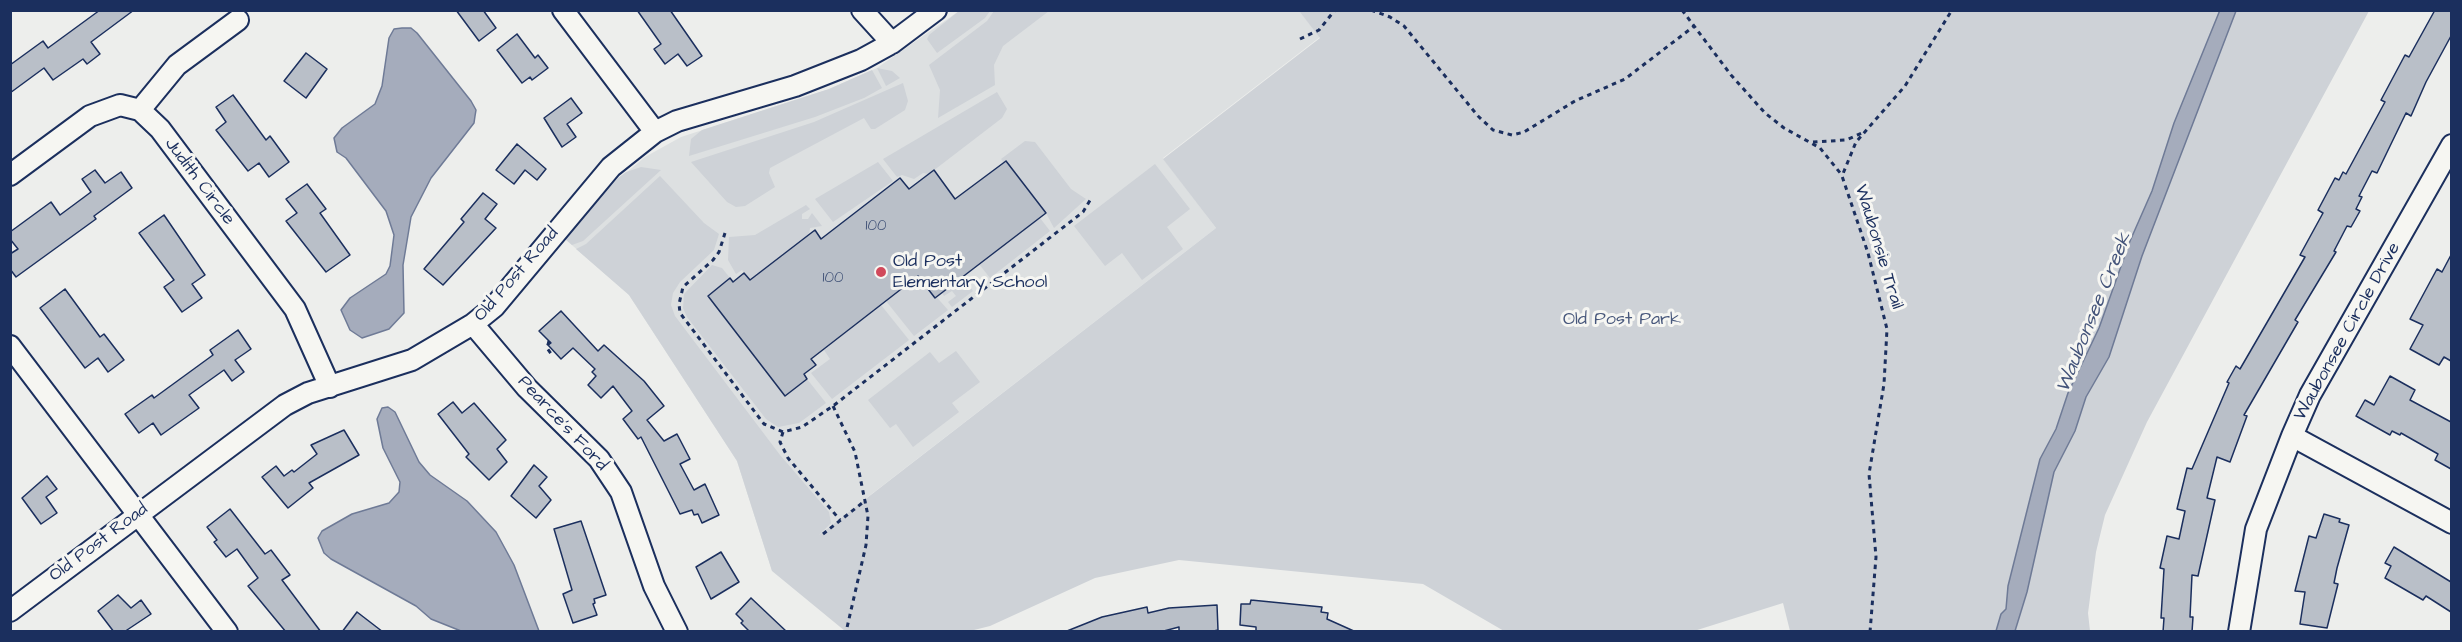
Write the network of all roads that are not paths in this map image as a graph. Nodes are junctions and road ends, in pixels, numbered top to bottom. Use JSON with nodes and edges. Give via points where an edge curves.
{"nodes":[{"id":1,"x":563,"y":10,"type":"edge"},
{"id":2,"x":862,"y":10,"type":"edge"},
{"id":3,"x":936,"y":10,"type":"edge"},
{"id":4,"x":238,"y":20,"type":"dead end"},
{"id":5,"x":892,"y":43,"type":"junction"},
{"id":6,"x":140,"y":110,"type":"junction"},
{"id":7,"x":655,"y":132,"type":"junction"},
{"id":8,"x":2451,"y":145,"type":"edge"},
{"id":9,"x":10,"y":175,"type":"edge"},
{"id":10,"x":473,"y":324,"type":"junction"},
{"id":11,"x":10,"y":346,"type":"edge"},
{"id":12,"x":330,"y":387,"type":"junction"},
{"id":13,"x":2292,"y":436,"type":"junction"},
{"id":14,"x":137,"y":514,"type":"junction"},
{"id":15,"x":2451,"y":523,"type":"edge"},
{"id":16,"x":10,"y":611,"type":"edge"},
{"id":17,"x":226,"y":632,"type":"edge"},
{"id":18,"x":677,"y":632,"type":"edge"},
{"id":19,"x":2239,"y":632,"type":"edge"}],
"edges":[{"from":1,"to":7,"type":"street"},
{"from":2,"to":5,"type":"street"},
{"from":3,"to":5,"type":"street","name":"Old Post Road"},
{"from":4,"to":6,"type":"street","via":[[177,65]]},
{"from":5,"to":7,"type":"street","name":"Old Post Road","via":[[821,77],[676,121]]},
{"from":6,"to":9,"type":"street","via":[[120,105],[90,116]]},
{"from":6,"to":12,"type":"street","name":"Judith Circle","via":[[160,129],[295,309]]},
{"from":7,"to":10,"type":"street","name":"Old Post Road","via":[[605,174],[494,307]]},
{"from":8,"to":13,"type":"street","name":"Waubonsee Circle Drive","via":[[2310,395]]},
{"from":10,"to":12,"type":"street","name":"Old Post Road","via":[[412,360]]},
{"from":10,"to":18,"type":"street","name":"Pearce's Ford","via":[[528,388],[599,459],[621,492],[654,586]]},
{"from":11,"to":14,"type":"street"},
{"from":12,"to":14,"type":"street","name":"Old Post Road","via":[[285,405]]},
{"from":13,"to":15,"type":"street"},
{"from":13,"to":19,"type":"street","name":"Waubonsee Circle Drive","via":[[2256,529]]},
{"from":14,"to":16,"type":"street","name":"Old Post Road"},
{"from":14,"to":17,"type":"street"}]}
